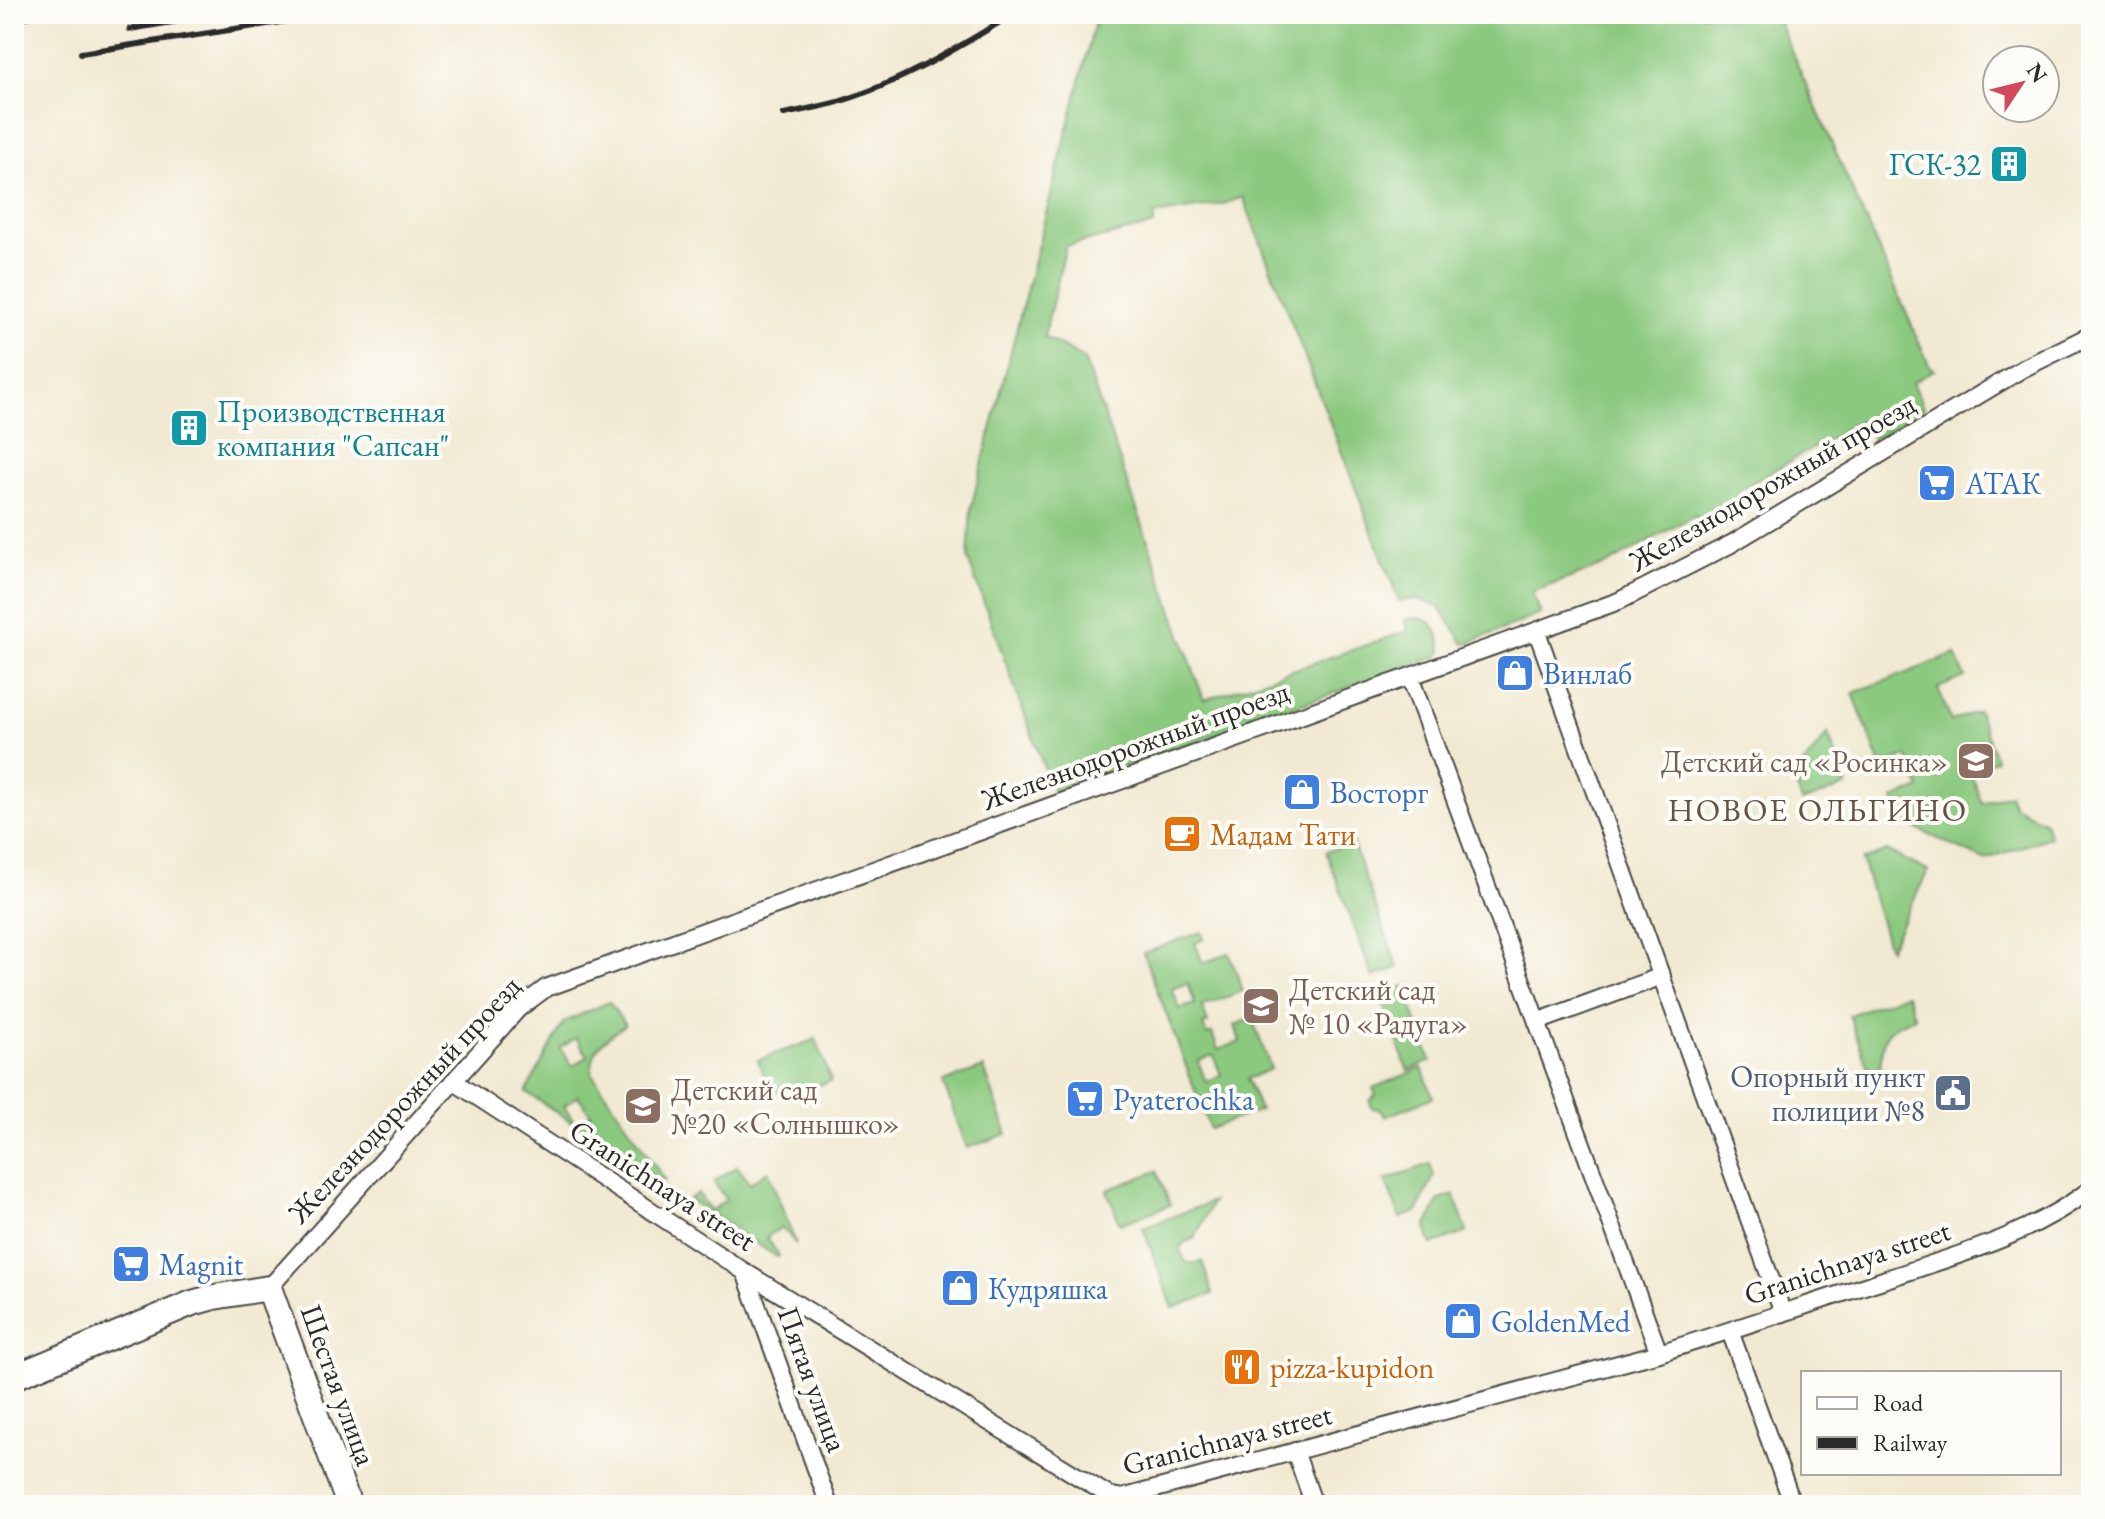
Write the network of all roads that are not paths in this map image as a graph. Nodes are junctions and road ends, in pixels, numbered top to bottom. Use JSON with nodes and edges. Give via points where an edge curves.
{"nodes":[{"id":1,"x":2091,"y":335,"type":"edge"},
{"id":2,"x":1537,"y":632,"type":"junction"},
{"id":3,"x":1410,"y":677,"type":"junction"},
{"id":4,"x":1662,"y":976,"type":"junction"},
{"id":5,"x":1537,"y":1022,"type":"junction"},
{"id":6,"x":453,"y":1081,"type":"junction"},
{"id":7,"x":2091,"y":1189,"type":"edge"},
{"id":8,"x":745,"y":1272,"type":"junction"},
{"id":9,"x":269,"y":1288,"type":"junction"},
{"id":10,"x":1783,"y":1313,"type":"junction"},
{"id":11,"x":1730,"y":1331,"type":"junction"},
{"id":12,"x":1659,"y":1353,"type":"junction"},
{"id":13,"x":14,"y":1377,"type":"edge"},
{"id":14,"x":1295,"y":1451,"type":"junction"},
{"id":15,"x":349,"y":1505,"type":"edge"},
{"id":16,"x":829,"y":1505,"type":"edge"},
{"id":17,"x":1314,"y":1505,"type":"edge"},
{"id":18,"x":1793,"y":1505,"type":"edge"}],
"edges":[{"from":1,"to":2,"type":"street","name":"Железнодорожный проезд","via":[[2024,368],[1731,544],[1619,601]]},
{"from":2,"to":3,"type":"street","name":"Железнодорожный проезд"},
{"from":2,"to":4,"type":"street"},
{"from":3,"to":5,"type":"street"},
{"from":3,"to":6,"type":"street","name":"Железнодорожный проезд","via":[[560,981],[531,997]]},
{"from":4,"to":5,"type":"street"},
{"from":4,"to":10,"type":"street"},
{"from":5,"to":12,"type":"street"},
{"from":6,"to":8,"type":"street","name":"Granichnaya street"},
{"from":6,"to":9,"type":"street","name":"Железнодорожный проезд"},
{"from":7,"to":10,"type":"street","name":"Granichnaya street","via":[[2026,1231]]},
{"from":8,"to":14,"type":"street","name":"Granichnaya street","via":[[1108,1495],[1122,1498]]},
{"from":8,"to":16,"type":"street","name":"Пятая улица"},
{"from":9,"to":13,"type":"street","via":[[192,1303]]},
{"from":9,"to":15,"type":"street","name":"Шестая улица"},
{"from":10,"to":11,"type":"street","name":"Granichnaya street"},
{"from":11,"to":12,"type":"street","name":"Granichnaya street"},
{"from":11,"to":18,"type":"street"},
{"from":12,"to":14,"type":"street","name":"Granichnaya street"},
{"from":14,"to":17,"type":"street"}]}
